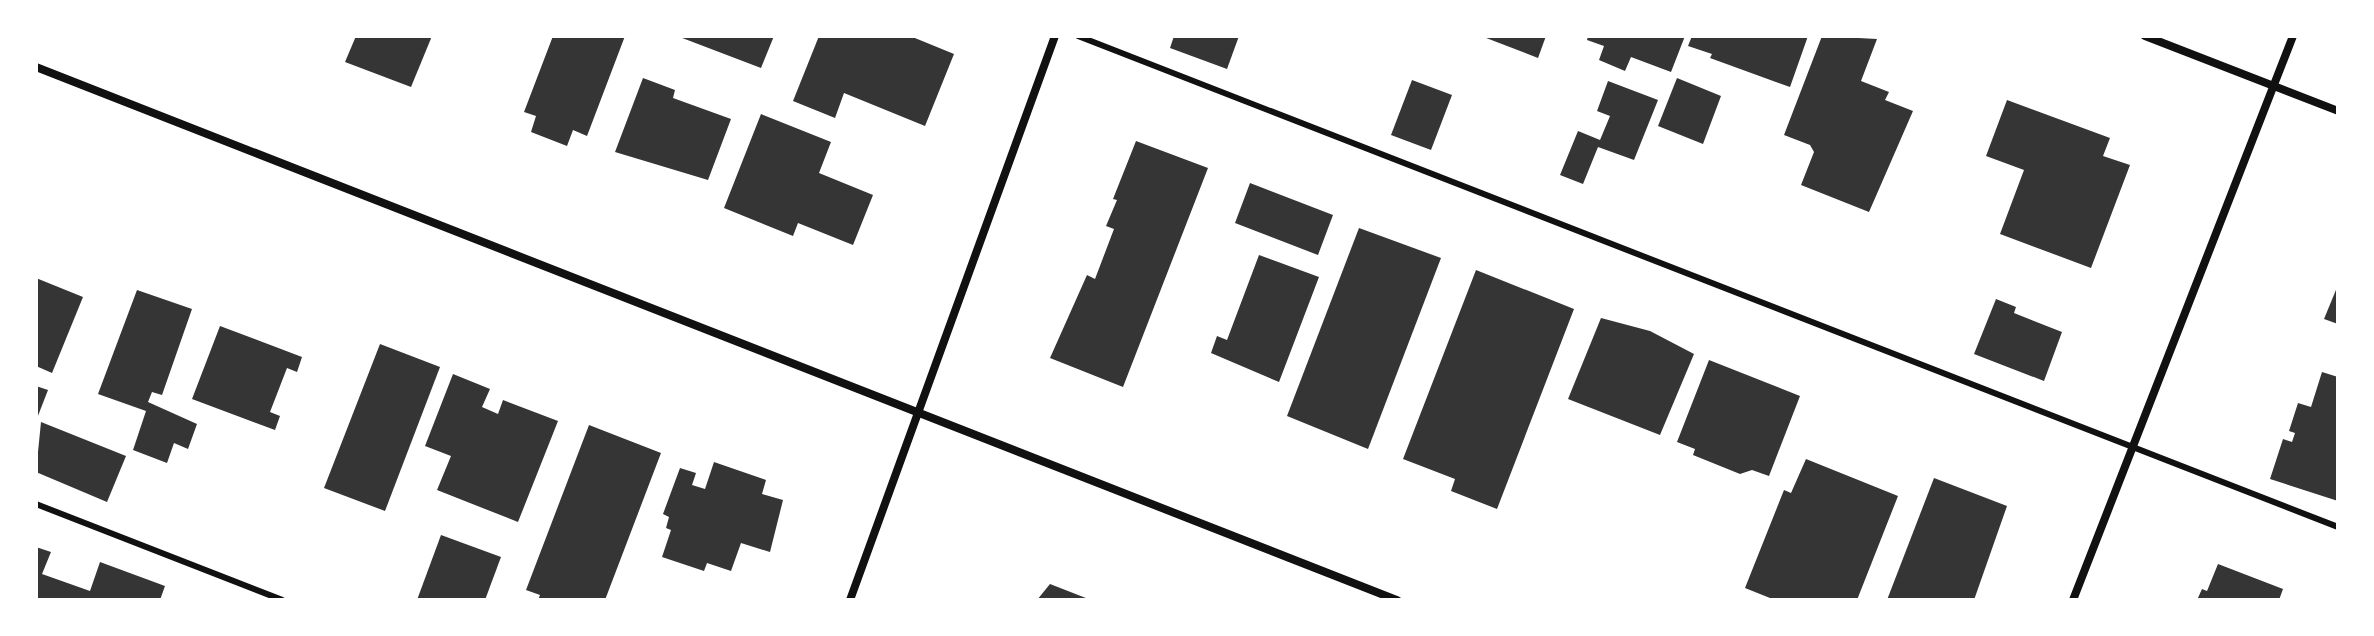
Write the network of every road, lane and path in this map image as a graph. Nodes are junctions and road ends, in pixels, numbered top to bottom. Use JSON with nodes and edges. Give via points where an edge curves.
{"nodes":[{"id":1,"x":1055,"y":36,"type":"edge"},
{"id":2,"x":1078,"y":36,"type":"edge"},
{"id":3,"x":2145,"y":36,"type":"edge"},
{"id":4,"x":2293,"y":36,"type":"edge"},
{"id":5,"x":36,"y":67,"type":"edge"},
{"id":6,"x":2273,"y":86,"type":"junction"},
{"id":7,"x":2338,"y":111,"type":"edge"},
{"id":8,"x":922,"y":414,"type":"junction"},
{"id":9,"x":2133,"y":445,"type":"junction"},
{"id":10,"x":36,"y":504,"type":"edge"},
{"id":11,"x":2338,"y":527,"type":"edge"},
{"id":12,"x":282,"y":600,"type":"edge"},
{"id":13,"x":850,"y":600,"type":"edge"},
{"id":14,"x":1397,"y":600,"type":"edge"},
{"id":15,"x":2073,"y":600,"type":"edge"}],
"edges":[{"from":1,"to":8,"type":"street"},
{"from":2,"to":9,"type":"lane"},
{"from":3,"to":6,"type":"street"},
{"from":4,"to":6,"type":"street"},
{"from":5,"to":8,"type":"street"},
{"from":6,"to":7,"type":"street"},
{"from":6,"to":9,"type":"street"},
{"from":8,"to":13,"type":"street"},
{"from":8,"to":14,"type":"street"},
{"from":9,"to":11,"type":"lane"},
{"from":9,"to":15,"type":"street"},
{"from":10,"to":12,"type":"lane"}]}
